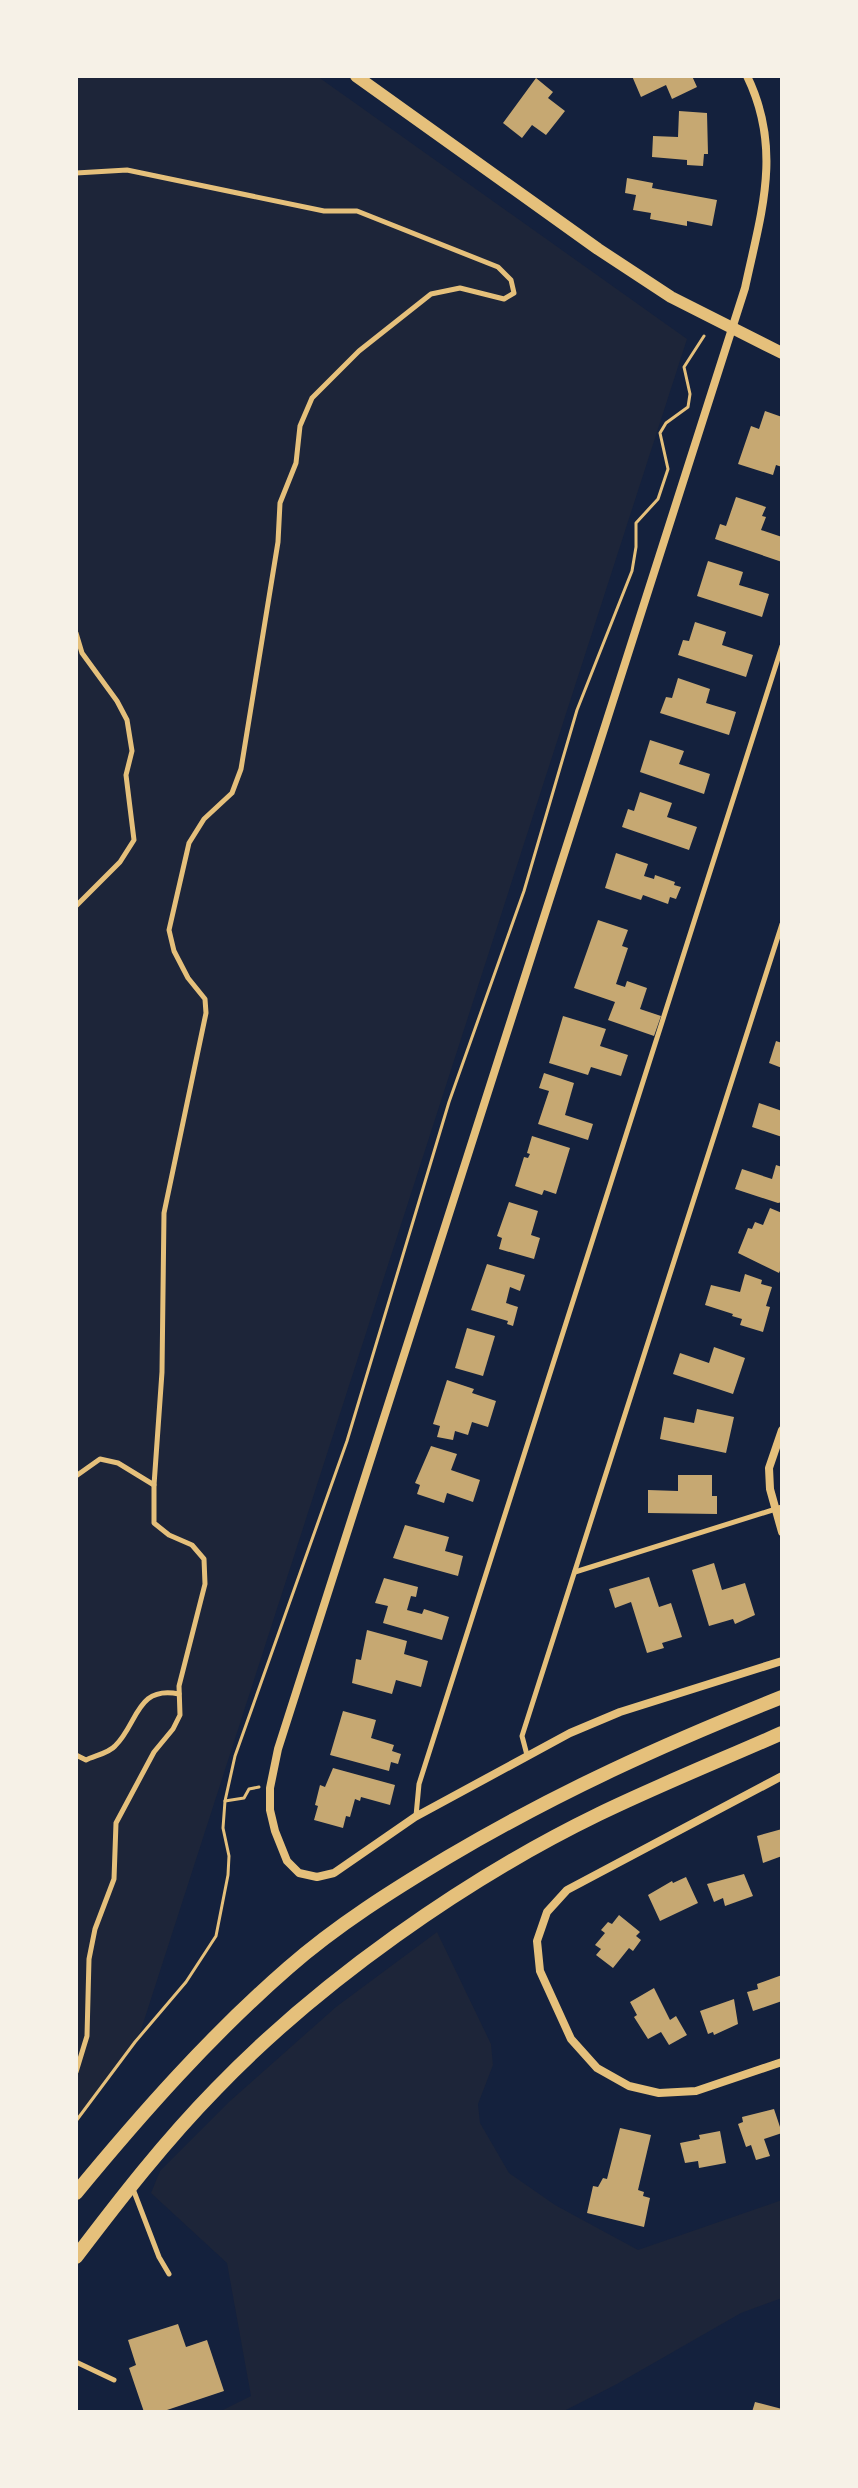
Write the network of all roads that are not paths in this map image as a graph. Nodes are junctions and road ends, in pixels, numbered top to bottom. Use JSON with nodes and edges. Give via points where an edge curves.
{"nodes":[{"id":1,"x":356,"y":76,"type":"edge"},
{"id":2,"x":747,"y":76,"type":"edge"},
{"id":3,"x":76,"y":173,"type":"edge"},
{"id":4,"x":733,"y":330,"type":"junction"},
{"id":5,"x":782,"y":353,"type":"edge"},
{"id":6,"x":76,"y":633,"type":"edge"},
{"id":7,"x":782,"y":646,"type":"edge"},
{"id":8,"x":76,"y":906,"type":"edge"},
{"id":9,"x":782,"y":924,"type":"edge"},
{"id":10,"x":782,"y":1430,"type":"edge"},
{"id":11,"x":76,"y":1476,"type":"edge"},
{"id":12,"x":154,"y":1485,"type":"junction"},
{"id":13,"x":778,"y":1509,"type":"edge"},
{"id":14,"x":782,"y":1532,"type":"edge"},
{"id":15,"x":574,"y":1572,"type":"junction"},
{"id":16,"x":782,"y":1661,"type":"edge"},
{"id":17,"x":180,"y":1694,"type":"junction"},
{"id":18,"x":782,"y":1697,"type":"edge"},
{"id":19,"x":782,"y":1733,"type":"edge"},
{"id":20,"x":76,"y":1755,"type":"edge"},
{"id":21,"x":527,"y":1755,"type":"junction"},
{"id":22,"x":782,"y":1776,"type":"edge"},
{"id":23,"x":415,"y":1817,"type":"junction"},
{"id":24,"x":782,"y":2062,"type":"edge"},
{"id":25,"x":76,"y":2072,"type":"edge"},
{"id":26,"x":132,"y":2184,"type":"junction"},
{"id":27,"x":76,"y":2193,"type":"edge"},
{"id":28,"x":76,"y":2257,"type":"edge"},
{"id":29,"x":169,"y":2274,"type":"dead end"},
{"id":30,"x":76,"y":2362,"type":"edge"},
{"id":31,"x":114,"y":2380,"type":"dead end"}],
"edges":[{"from":1,"to":4,"type":"street","via":[[598,249]]},
{"from":2,"to":4,"type":"street","via":[[764,120],[768,165]]},
{"from":3,"to":12,"type":"lane","via":[[127,170],[324,211],[357,211],[498,267],[511,280],[514,293],[504,299],[460,288],[431,294],[337,372],[312,398],[300,426],[296,463],[280,503],[241,769],[232,793],[204,819],[189,843],[169,930],[188,978],[205,999],[206,1013],[164,1213]]},
{"from":4,"to":5,"type":"street"},
{"from":4,"to":23,"type":"street","via":[[270,1788],[270,1810],[287,1861],[299,1873],[317,1877],[334,1873]]},
{"from":6,"to":8,"type":"lane","via":[[82,653],[127,720],[132,751],[126,775],[134,840],[120,862]]},
{"from":7,"to":23,"type":"lane","via":[[419,1784]]},
{"from":9,"to":15,"type":"lane"},
{"from":10,"to":13,"type":"street","via":[[769,1468]]},
{"from":11,"to":12,"type":"lane","via":[[100,1459],[118,1463]]},
{"from":12,"to":17,"type":"lane","via":[[154,1523],[192,1545],[204,1559],[205,1584]]},
{"from":13,"to":14,"type":"street"},
{"from":13,"to":15,"type":"lane"},
{"from":15,"to":21,"type":"lane","via":[[522,1736]]},
{"from":16,"to":21,"type":"street","via":[[620,1712]]},
{"from":17,"to":20,"type":"lane","via":[[148,1697],[114,1748],[86,1760]]},
{"from":17,"to":25,"type":"lane","via":[[180,1715],[116,1823],[114,1879],[89,1959],[87,2036]]},
{"from":18,"to":27,"type":"main road","via":[[591,1779],[507,1822],[362,1912],[290,1966],[214,2037]]},
{"from":19,"to":26,"type":"main road","via":[[598,1815],[403,1932],[293,2016],[216,2089]]},
{"from":21,"to":23,"type":"street"},
{"from":22,"to":24,"type":"street","via":[[567,1890],[547,1912],[537,1941],[540,1971],[571,2039],[597,2068],[629,2086],[659,2093],[696,2091]]},
{"from":26,"to":28,"type":"main road"},
{"from":26,"to":29,"type":"lane"},
{"from":30,"to":31,"type":"lane"}]}
